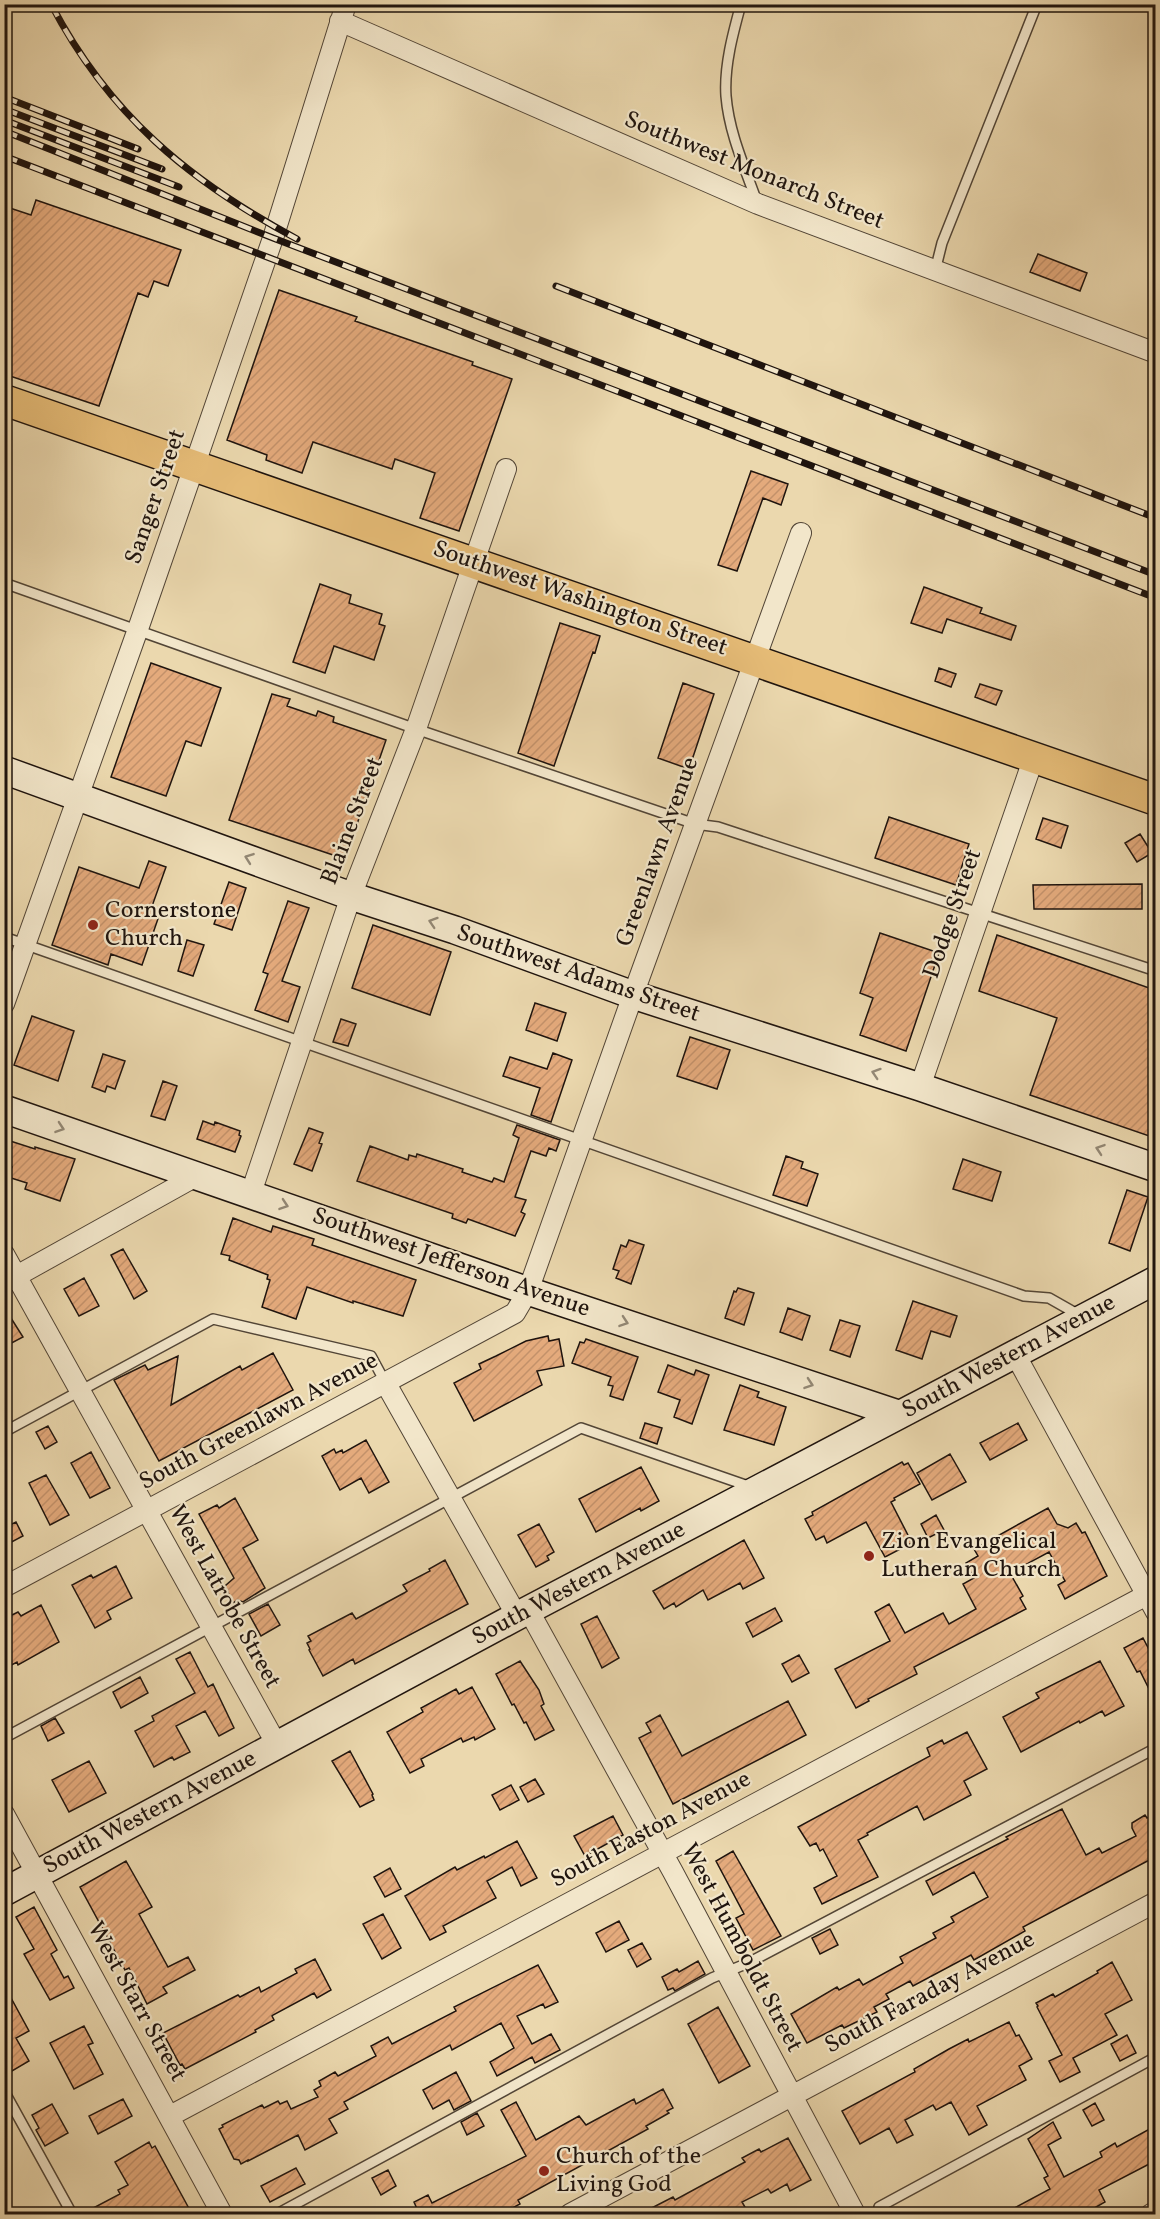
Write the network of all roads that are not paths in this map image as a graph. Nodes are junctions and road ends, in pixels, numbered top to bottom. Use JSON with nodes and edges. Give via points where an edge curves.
{"nodes":[{"id":1,"x":741,"y":4,"type":"edge"},
{"id":2,"x":1037,"y":4,"type":"edge"},
{"id":3,"x":343,"y":13,"type":"edge"},
{"id":4,"x":758,"y":204,"type":"junction"},
{"id":5,"x":936,"y":271,"type":"junction"},
{"id":6,"x":1155,"y":353,"type":"edge"},
{"id":7,"x":4,"y":400,"type":"edge"},
{"id":8,"x":194,"y":465,"type":"junction"},
{"id":9,"x":506,"y":469,"type":"dead end"},
{"id":10,"x":801,"y":533,"type":"dead end"},
{"id":11,"x":473,"y":562,"type":"junction"},
{"id":12,"x":4,"y":583,"type":"edge"},
{"id":13,"x":138,"y":629,"type":"junction"},
{"id":14,"x":754,"y":660,"type":"junction"},
{"id":15,"x":416,"y":729,"type":"junction"},
{"id":16,"x":1034,"y":758,"type":"junction"},
{"id":17,"x":4,"y":770,"type":"edge"},
{"id":18,"x":78,"y":795,"type":"junction"},
{"id":19,"x":1155,"y":800,"type":"edge"},
{"id":20,"x":695,"y":824,"type":"junction"},
{"id":21,"x":351,"y":896,"type":"junction"},
{"id":22,"x":979,"y":914,"type":"junction"},
{"id":23,"x":4,"y":937,"type":"edge"},
{"id":24,"x":25,"y":945,"type":"junction"},
{"id":25,"x":1155,"y":970,"type":"edge"},
{"id":26,"x":633,"y":995,"type":"junction"},
{"id":27,"x":4,"y":1004,"type":"edge"},
{"id":28,"x":303,"y":1041,"type":"junction"},
{"id":29,"x":920,"y":1087,"type":"junction"},
{"id":30,"x":4,"y":1108,"type":"edge"},
{"id":31,"x":582,"y":1140,"type":"junction"},
{"id":32,"x":1155,"y":1168,"type":"edge"},
{"id":33,"x":198,"y":1175,"type":"junction"},
{"id":34,"x":251,"y":1193,"type":"junction"},
{"id":35,"x":4,"y":1254,"type":"edge"},
{"id":36,"x":11,"y":1279,"type":"edge"},
{"id":37,"x":1155,"y":1280,"type":"edge"},
{"id":38,"x":528,"y":1291,"type":"junction"},
{"id":39,"x":1083,"y":1318,"type":"junction"},
{"id":40,"x":1015,"y":1354,"type":"junction"},
{"id":41,"x":385,"y":1383,"type":"junction"},
{"id":42,"x":81,"y":1391,"type":"junction"},
{"id":43,"x":898,"y":1414,"type":"junction"},
{"id":44,"x":4,"y":1432,"type":"edge"},
{"id":45,"x":757,"y":1489,"type":"junction"},
{"id":46,"x":450,"y":1498,"type":"junction"},
{"id":47,"x":148,"y":1511,"type":"junction"},
{"id":48,"x":4,"y":1587,"type":"edge"},
{"id":49,"x":1152,"y":1599,"type":"edge"},
{"id":50,"x":523,"y":1614,"type":"junction"},
{"id":51,"x":212,"y":1626,"type":"junction"},
{"id":52,"x":4,"y":1738,"type":"edge"},
{"id":53,"x":277,"y":1745,"type":"junction"},
{"id":54,"x":1155,"y":1748,"type":"edge"},
{"id":55,"x":4,"y":1814,"type":"edge"},
{"id":56,"x":661,"y":1853,"type":"junction"},
{"id":57,"x":37,"y":1874,"type":"junction"},
{"id":58,"x":4,"y":1892,"type":"edge"},
{"id":59,"x":1155,"y":1902,"type":"edge"},
{"id":60,"x":726,"y":1972,"type":"junction"},
{"id":61,"x":1155,"y":2057,"type":"edge"},
{"id":62,"x":4,"y":2091,"type":"edge"},
{"id":63,"x":792,"y":2096,"type":"junction"},
{"id":64,"x":170,"y":2116,"type":"junction"},
{"id":65,"x":879,"y":2207,"type":"dead end"},
{"id":66,"x":1155,"y":2212,"type":"edge"},
{"id":67,"x":72,"y":2214,"type":"edge"},
{"id":68,"x":222,"y":2214,"type":"edge"},
{"id":69,"x":277,"y":2214,"type":"edge"},
{"id":70,"x":570,"y":2214,"type":"edge"},
{"id":71,"x":855,"y":2214,"type":"edge"},
{"id":72,"x":1151,"y":2214,"type":"edge"}],
"edges":[{"from":1,"to":4,"type":"lane","via":[[726,95],[733,135]]},
{"from":2,"to":5,"type":"lane","via":[[942,243]]},
{"from":3,"to":4,"type":"street","name":"Southwest Monarch Street"},
{"from":3,"to":8,"type":"street","name":"Sanger Street","via":[[273,238]]},
{"from":4,"to":5,"type":"street","name":"Southwest Monarch Street"},
{"from":5,"to":6,"type":"street","name":"Southwest Monarch Street"},
{"from":7,"to":8,"type":"main road","name":"Southwest Washington Street"},
{"from":8,"to":11,"type":"main road","name":"Southwest Washington Street"},
{"from":8,"to":13,"type":"street","name":"Sanger Street"},
{"from":9,"to":11,"type":"street","name":"Blaine Street"},
{"from":10,"to":14,"type":"street","name":"Greenlawn Avenue"},
{"from":11,"to":14,"type":"main road","name":"Southwest Washington Street"},
{"from":11,"to":15,"type":"street","name":"Blaine Street"},
{"from":12,"to":13,"type":"lane"},
{"from":13,"to":15,"type":"lane"},
{"from":13,"to":18,"type":"street","name":"Sanger Street"},
{"from":14,"to":16,"type":"main road","name":"Southwest Washington Street"},
{"from":14,"to":20,"type":"street","name":"Greenlawn Avenue"},
{"from":15,"to":20,"type":"lane"},
{"from":15,"to":21,"type":"street","name":"Blaine Street"},
{"from":16,"to":19,"type":"main road","name":"Southwest Washington Street"},
{"from":16,"to":22,"type":"street","name":"Dodge Street"},
{"from":17,"to":18,"type":"main road","name":"Southwest Adams Street"},
{"from":21,"to":18,"type":"main road","name":"Southwest Adams Street","one_way":true},
{"from":18,"to":24,"type":"street","name":"Sanger Street"},
{"from":20,"to":22,"type":"lane","via":[[718,827]]},
{"from":20,"to":26,"type":"street","name":"Greenlawn Avenue"},
{"from":26,"to":21,"type":"main road","name":"Southwest Adams Street","one_way":true},
{"from":21,"to":28,"type":"street","name":"Blaine Street"},
{"from":22,"to":25,"type":"lane"},
{"from":22,"to":29,"type":"street","name":"Dodge Street"},
{"from":23,"to":24,"type":"lane"},
{"from":24,"to":27,"type":"street","name":"Sanger Street"},
{"from":24,"to":28,"type":"lane"},
{"from":29,"to":26,"type":"main road","name":"Southwest Adams Street","one_way":true},
{"from":26,"to":31,"type":"street","name":"Greenlawn Avenue"},
{"from":28,"to":31,"type":"lane"},
{"from":28,"to":34,"type":"street","name":"Blaine Street"},
{"from":32,"to":29,"type":"main road","name":"Southwest Adams Street","one_way":true},
{"from":30,"to":33,"type":"main road","name":"Southwest Jefferson Avenue","one_way":true},
{"from":31,"to":38,"type":"street","name":"Greenlawn Avenue"},
{"from":31,"to":39,"type":"lane","via":[[1024,1296],[1049,1298]]},
{"from":33,"to":34,"type":"main road","name":"Southwest Jefferson Avenue"},
{"from":33,"to":36,"type":"street"},
{"from":34,"to":38,"type":"main road","name":"Southwest Jefferson Avenue","one_way":true},
{"from":35,"to":36,"type":"street","name":"West Latrobe Street"},
{"from":36,"to":42,"type":"street","name":"West Latrobe Street"},
{"from":37,"to":39,"type":"main road","name":"South Western Avenue"},
{"from":38,"to":41,"type":"street","name":"South Greenlawn Avenue","via":[[515,1313]]},
{"from":38,"to":43,"type":"main road","name":"Southwest Jefferson Avenue","one_way":true},
{"from":39,"to":40,"type":"main road","name":"South Western Avenue"},
{"from":40,"to":43,"type":"main road","name":"South Western Avenue"},
{"from":40,"to":49,"type":"street"},
{"from":41,"to":42,"type":"lane","via":[[371,1356],[213,1319]]},
{"from":41,"to":46,"type":"street","name":"West Humboldt Street"},
{"from":41,"to":47,"type":"street","name":"South Greenlawn Avenue"},
{"from":42,"to":44,"type":"lane"},
{"from":42,"to":47,"type":"street","name":"West Latrobe Street"},
{"from":43,"to":45,"type":"main road","name":"South Western Avenue"},
{"from":45,"to":46,"type":"lane","via":[[581,1428]]},
{"from":45,"to":50,"type":"main road","name":"South Western Avenue"},
{"from":46,"to":50,"type":"street","name":"West Humboldt Street"},
{"from":46,"to":51,"type":"lane"},
{"from":47,"to":48,"type":"street","name":"South Greenlawn Avenue"},
{"from":47,"to":51,"type":"street","name":"West Latrobe Street"},
{"from":49,"to":56,"type":"street","name":"South Easton Avenue"},
{"from":50,"to":53,"type":"main road","name":"South Western Avenue"},
{"from":50,"to":56,"type":"street","name":"West Humboldt Street"},
{"from":51,"to":52,"type":"lane"},
{"from":51,"to":53,"type":"street","name":"West Latrobe Street"},
{"from":53,"to":57,"type":"main road","name":"South Western Avenue"},
{"from":54,"to":60,"type":"lane"},
{"from":55,"to":57,"type":"street","name":"West Starr Street"},
{"from":56,"to":60,"type":"street","name":"West Humboldt Street"},
{"from":56,"to":64,"type":"street","name":"South Easton Avenue"},
{"from":57,"to":58,"type":"main road","name":"South Western Avenue"},
{"from":57,"to":64,"type":"street","name":"West Starr Street"},
{"from":59,"to":63,"type":"street","name":"South Faraday Avenue"},
{"from":60,"to":63,"type":"street","name":"West Humboldt Street"},
{"from":60,"to":69,"type":"lane"},
{"from":61,"to":65,"type":"lane"},
{"from":62,"to":67,"type":"lane"},
{"from":63,"to":70,"type":"street","name":"South Faraday Avenue"},
{"from":63,"to":71,"type":"street","name":"West Humboldt Street"},
{"from":64,"to":68,"type":"street","name":"West Starr Street"},
{"from":66,"to":72,"type":"street"}]}
